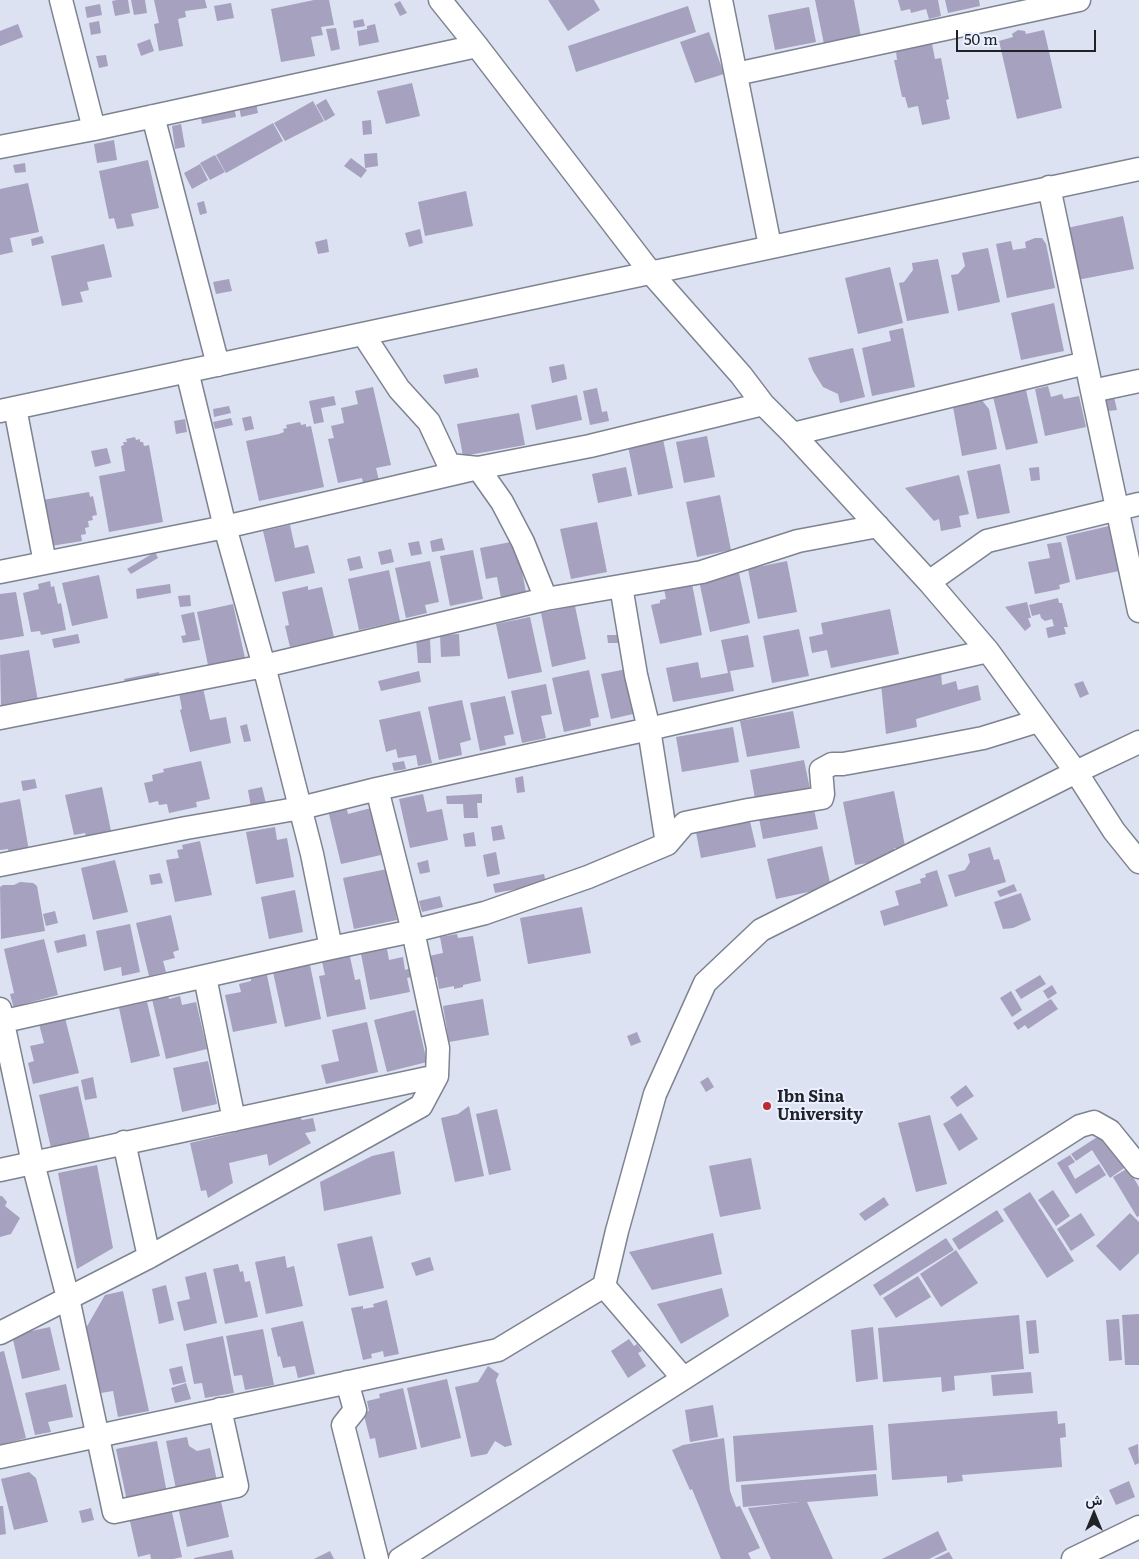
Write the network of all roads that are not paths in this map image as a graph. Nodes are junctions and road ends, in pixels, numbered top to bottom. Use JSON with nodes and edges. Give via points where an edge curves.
{"nodes":[{"id":1,"x":61,"y":0,"type":"edge"},
{"id":2,"x":440,"y":0,"type":"edge"},
{"id":3,"x":721,"y":0,"type":"edge"},
{"id":4,"x":1079,"y":0,"type":"edge"},
{"id":5,"x":477,"y":46,"type":"junction"},
{"id":6,"x":736,"y":74,"type":"junction"},
{"id":7,"x":152,"y":116,"type":"junction"},
{"id":8,"x":94,"y":129,"type":"junction"},
{"id":9,"x":0,"y":147,"type":"edge"},
{"id":10,"x":1139,"y":169,"type":"edge"},
{"id":11,"x":1049,"y":188,"type":"junction"},
{"id":12,"x":770,"y":246,"type":"junction"},
{"id":13,"x":651,"y":273,"type":"junction"},
{"id":14,"x":363,"y":334,"type":"junction"},
{"id":15,"x":1086,"y":363,"type":"junction"},
{"id":16,"x":218,"y":365,"type":"junction"},
{"id":17,"x":187,"y":371,"type":"junction"},
{"id":18,"x":1139,"y":381,"type":"edge"},
{"id":19,"x":1092,"y":391,"type":"junction"},
{"id":20,"x":763,"y":404,"type":"junction"},
{"id":21,"x":8,"y":410,"type":"edge"},
{"id":22,"x":793,"y":434,"type":"junction"},
{"id":23,"x":478,"y":468,"type":"junction"},
{"id":24,"x":1139,"y":504,"type":"edge"},
{"id":25,"x":1116,"y":510,"type":"junction"},
{"id":26,"x":878,"y":526,"type":"junction"},
{"id":27,"x":225,"y":527,"type":"junction"},
{"id":28,"x":45,"y":563,"type":"junction"},
{"id":29,"x":0,"y":572,"type":"edge"},
{"id":30,"x":929,"y":582,"type":"junction"},
{"id":31,"x":621,"y":586,"type":"junction"},
{"id":32,"x":546,"y":599,"type":"junction"},
{"id":33,"x":1139,"y":611,"type":"edge"},
{"id":34,"x":988,"y":651,"type":"junction"},
{"id":35,"x":264,"y":666,"type":"junction"},
{"id":36,"x":0,"y":718,"type":"edge"},
{"id":37,"x":1038,"y":721,"type":"junction"},
{"id":38,"x":649,"y":729,"type":"junction"},
{"id":39,"x":1139,"y":742,"type":"edge"},
{"id":40,"x":1076,"y":772,"type":"junction"},
{"id":41,"x":377,"y":789,"type":"junction"},
{"id":42,"x":301,"y":808,"type":"junction"},
{"id":43,"x":667,"y":844,"type":"junction"},
{"id":44,"x":1139,"y":862,"type":"edge"},
{"id":45,"x":0,"y":865,"type":"edge"},
{"id":46,"x":413,"y":931,"type":"junction"},
{"id":47,"x":331,"y":948,"type":"junction"},
{"id":48,"x":205,"y":977,"type":"junction"},
{"id":49,"x":1,"y":1017,"type":"edge"},
{"id":50,"x":437,"y":1076,"type":"junction"},
{"id":51,"x":234,"y":1120,"type":"junction"},
{"id":52,"x":124,"y":1142,"type":"junction"},
{"id":53,"x":33,"y":1163,"type":"junction"},
{"id":54,"x":1139,"y":1167,"type":"edge"},
{"id":55,"x":0,"y":1170,"type":"edge"},
{"id":56,"x":149,"y":1256,"type":"junction"},
{"id":57,"x":604,"y":1286,"type":"junction"},
{"id":58,"x":68,"y":1298,"type":"junction"},
{"id":59,"x":0,"y":1334,"type":"edge"},
{"id":60,"x":683,"y":1378,"type":"junction"},
{"id":61,"x":347,"y":1382,"type":"junction"},
{"id":62,"x":220,"y":1409,"type":"junction"},
{"id":63,"x":98,"y":1436,"type":"junction"},
{"id":64,"x":0,"y":1457,"type":"edge"},
{"id":65,"x":1139,"y":1527,"type":"edge"},
{"id":66,"x":376,"y":1559,"type":"edge"},
{"id":67,"x":400,"y":1559,"type":"edge"},
{"id":68,"x":1073,"y":1559,"type":"edge"}],
"edges":[{"from":1,"to":8,"type":"street"},
{"from":2,"to":5,"type":"street"},
{"from":3,"to":6,"type":"street"},
{"from":4,"to":6,"type":"street"},
{"from":5,"to":7,"type":"street"},
{"from":5,"to":13,"type":"street"},
{"from":6,"to":12,"type":"street"},
{"from":7,"to":8,"type":"street"},
{"from":7,"to":16,"type":"street"},
{"from":8,"to":9,"type":"street"},
{"from":10,"to":11,"type":"street"},
{"from":11,"to":12,"type":"street"},
{"from":11,"to":15,"type":"street"},
{"from":12,"to":13,"type":"street"},
{"from":13,"to":14,"type":"street"},
{"from":13,"to":20,"type":"street"},
{"from":14,"to":16,"type":"street"},
{"from":14,"to":23,"type":"street","via":[[399,389],[429,422],[449,465]]},
{"from":15,"to":19,"type":"street"},
{"from":15,"to":22,"type":"street"},
{"from":16,"to":17,"type":"street"},
{"from":17,"to":21,"type":"street"},
{"from":17,"to":27,"type":"street"},
{"from":18,"to":19,"type":"street"},
{"from":19,"to":25,"type":"street"},
{"from":20,"to":22,"type":"street"},
{"from":20,"to":23,"type":"street","via":[[590,446]]},
{"from":21,"to":28,"type":"street"},
{"from":22,"to":26,"type":"street"},
{"from":23,"to":27,"type":"street"},
{"from":23,"to":32,"type":"street","via":[[502,502],[523,542]]},
{"from":24,"to":25,"type":"street"},
{"from":25,"to":30,"type":"street","via":[[987,541]]},
{"from":25,"to":33,"type":"street"},
{"from":26,"to":30,"type":"street"},
{"from":26,"to":31,"type":"street","via":[[798,541],[702,572]]},
{"from":27,"to":28,"type":"street"},
{"from":27,"to":35,"type":"street"},
{"from":28,"to":29,"type":"street"},
{"from":30,"to":34,"type":"street"},
{"from":31,"to":32,"type":"street"},
{"from":31,"to":38,"type":"street"},
{"from":32,"to":35,"type":"street"},
{"from":34,"to":37,"type":"street"},
{"from":34,"to":38,"type":"street"},
{"from":35,"to":36,"type":"street"},
{"from":35,"to":42,"type":"street"},
{"from":37,"to":40,"type":"street"},
{"from":37,"to":43,"type":"street","via":[[983,738],[832,764],[821,770],[822,798],[685,823]]},
{"from":38,"to":41,"type":"street"},
{"from":38,"to":43,"type":"street"},
{"from":39,"to":40,"type":"street"},
{"from":40,"to":44,"type":"street","via":[[1114,831]]},
{"from":40,"to":57,"type":"street","via":[[761,930],[704,983],[655,1094]]},
{"from":41,"to":42,"type":"street"},
{"from":41,"to":46,"type":"street"},
{"from":42,"to":45,"type":"street"},
{"from":42,"to":47,"type":"street"},
{"from":43,"to":46,"type":"street","via":[[518,902]]},
{"from":46,"to":47,"type":"street"},
{"from":46,"to":50,"type":"street","via":[[438,1048]]},
{"from":47,"to":48,"type":"street"},
{"from":48,"to":49,"type":"street"},
{"from":48,"to":51,"type":"street"},
{"from":49,"to":53,"type":"street"},
{"from":50,"to":51,"type":"street"},
{"from":50,"to":56,"type":"street","via":[[421,1106]]},
{"from":51,"to":52,"type":"street"},
{"from":52,"to":53,"type":"street"},
{"from":52,"to":56,"type":"street"},
{"from":53,"to":55,"type":"street"},
{"from":53,"to":58,"type":"street"},
{"from":54,"to":60,"type":"street","via":[[1110,1131],[1094,1122],[1080,1126]]},
{"from":56,"to":58,"type":"street"},
{"from":57,"to":60,"type":"street"},
{"from":57,"to":61,"type":"street","via":[[498,1350]]},
{"from":58,"to":59,"type":"street"},
{"from":58,"to":63,"type":"street"},
{"from":60,"to":67,"type":"street"},
{"from":61,"to":62,"type":"street"},
{"from":61,"to":66,"type":"street","via":[[355,1410],[343,1426]]},
{"from":62,"to":63,"type":"street"},
{"from":62,"to":63,"type":"street","via":[[237,1486],[114,1512]]},
{"from":63,"to":64,"type":"street"},
{"from":65,"to":68,"type":"street"}]}
